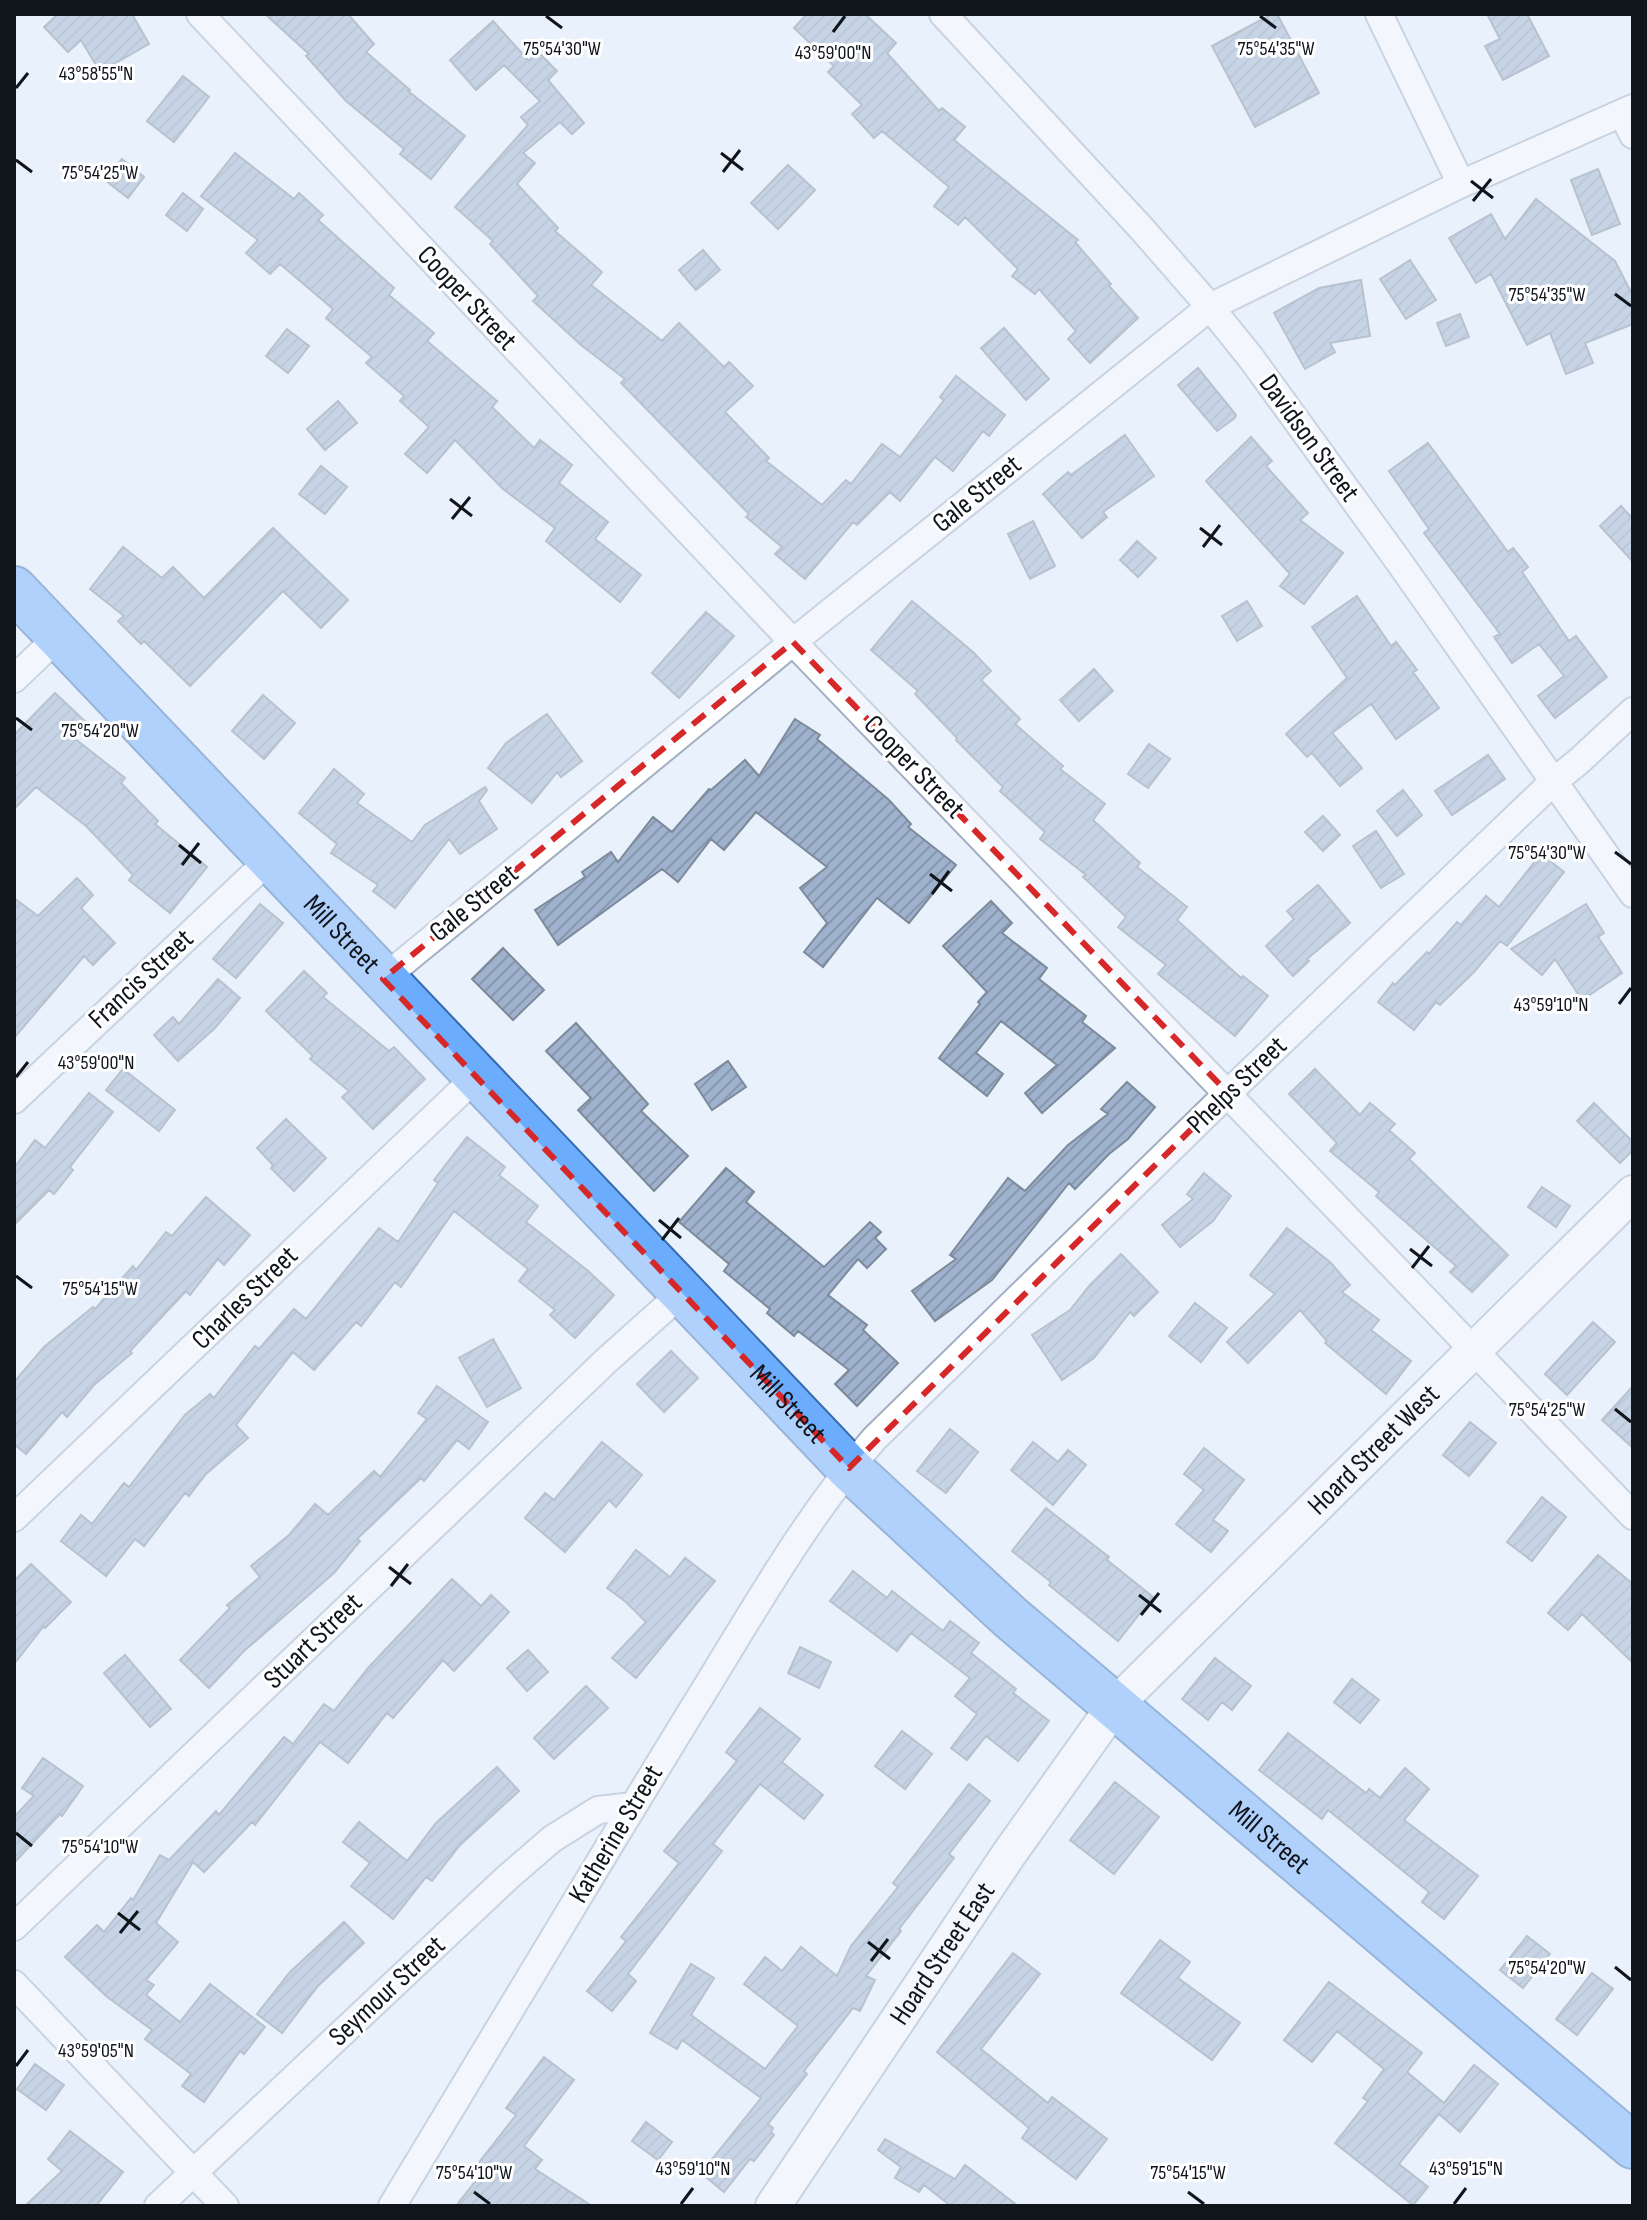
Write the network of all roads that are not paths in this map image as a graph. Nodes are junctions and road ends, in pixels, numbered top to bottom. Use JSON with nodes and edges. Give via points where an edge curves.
{"nodes":[{"id":1,"x":200,"y":14,"type":"edge"},
{"id":2,"x":943,"y":14,"type":"edge"},
{"id":3,"x":1379,"y":14,"type":"edge"},
{"id":4,"x":1629,"y":119,"type":"edge"},
{"id":5,"x":1461,"y":184,"type":"junction"},
{"id":6,"x":1210,"y":307,"type":"junction"},
{"id":7,"x":14,"y":589,"type":"edge"},
{"id":8,"x":59,"y":636,"type":"junction"},
{"id":9,"x":793,"y":642,"type":"junction"},
{"id":10,"x":14,"y":679,"type":"edge"},
{"id":11,"x":1633,"y":711,"type":"edge"},
{"id":12,"x":1553,"y":782,"type":"junction"},
{"id":13,"x":269,"y":860,"type":"junction"},
{"id":14,"x":1633,"y":894,"type":"edge"},
{"id":15,"x":383,"y":979,"type":"junction"},
{"id":16,"x":476,"y":1077,"type":"junction"},
{"id":17,"x":1228,"y":1093,"type":"junction"},
{"id":18,"x":14,"y":1100,"type":"edge"},
{"id":19,"x":1633,"y":1193,"type":"edge"},
{"id":20,"x":683,"y":1292,"type":"junction"},
{"id":21,"x":1473,"y":1351,"type":"junction"},
{"id":22,"x":849,"y":1468,"type":"junction"},
{"id":23,"x":1633,"y":1516,"type":"edge"},
{"id":24,"x":14,"y":1518,"type":"edge"},
{"id":25,"x":1115,"y":1705,"type":"junction"},
{"id":26,"x":633,"y":1806,"type":"junction"},
{"id":27,"x":14,"y":1927,"type":"edge"},
{"id":28,"x":14,"y":1984,"type":"edge"},
{"id":29,"x":1633,"y":2146,"type":"edge"},
{"id":30,"x":193,"y":2172,"type":"junction"},
{"id":31,"x":158,"y":2206,"type":"edge"},
{"id":32,"x":225,"y":2206,"type":"edge"},
{"id":33,"x":392,"y":2206,"type":"edge"},
{"id":34,"x":773,"y":2206,"type":"edge"}],
"edges":[{"from":1,"to":9,"type":"street","name":"Cooper Street"},
{"from":2,"to":6,"type":"street","name":"Davidson Street"},
{"from":3,"to":5,"type":"street"},
{"from":4,"to":5,"type":"street","name":"Gale Street"},
{"from":5,"to":6,"type":"street","name":"Gale Street"},
{"from":6,"to":9,"type":"street","name":"Gale Street"},
{"from":6,"to":12,"type":"street","name":"Davidson Street","via":[[1397,559]]},
{"from":7,"to":8,"type":"highway","name":"Mill Street"},
{"from":8,"to":10,"type":"street"},
{"from":8,"to":13,"type":"highway","name":"Mill Street"},
{"from":9,"to":15,"type":"street","name":"Gale Street"},
{"from":9,"to":17,"type":"street","name":"Cooper Street"},
{"from":11,"to":12,"type":"street","name":"Phelps Street"},
{"from":12,"to":14,"type":"street","name":"Davidson Street"},
{"from":12,"to":17,"type":"street","name":"Phelps Street"},
{"from":13,"to":15,"type":"highway","name":"Mill Street"},
{"from":13,"to":18,"type":"street","name":"Francis Street"},
{"from":15,"to":16,"type":"highway","name":"Mill Street"},
{"from":16,"to":20,"type":"highway","name":"Mill Street"},
{"from":16,"to":24,"type":"street","name":"Charles Street"},
{"from":17,"to":21,"type":"street","name":"Cooper Street"},
{"from":17,"to":22,"type":"street","name":"Phelps Street"},
{"from":19,"to":21,"type":"street","name":"Hoard Street West"},
{"from":20,"to":22,"type":"highway","name":"Mill Street"},
{"from":20,"to":27,"type":"street","name":"Stuart Street"},
{"from":21,"to":23,"type":"street","name":"Cooper Street"},
{"from":21,"to":25,"type":"street","name":"Hoard Street West"},
{"from":22,"to":25,"type":"highway","name":"Mill Street","via":[[1010,1617]]},
{"from":22,"to":26,"type":"street","name":"Katherine Street","via":[[809,1522]]},
{"from":25,"to":29,"type":"highway","name":"Mill Street"},
{"from":25,"to":34,"type":"street","name":"Hoard Street East"},
{"from":26,"to":30,"type":"street","name":"Seymour Street","via":[[598,1810],[552,1839]]},
{"from":26,"to":33,"type":"street","name":"Katherine Street"},
{"from":28,"to":30,"type":"street"},
{"from":30,"to":31,"type":"street","name":"Seymour Street"},
{"from":30,"to":32,"type":"street"}]}
